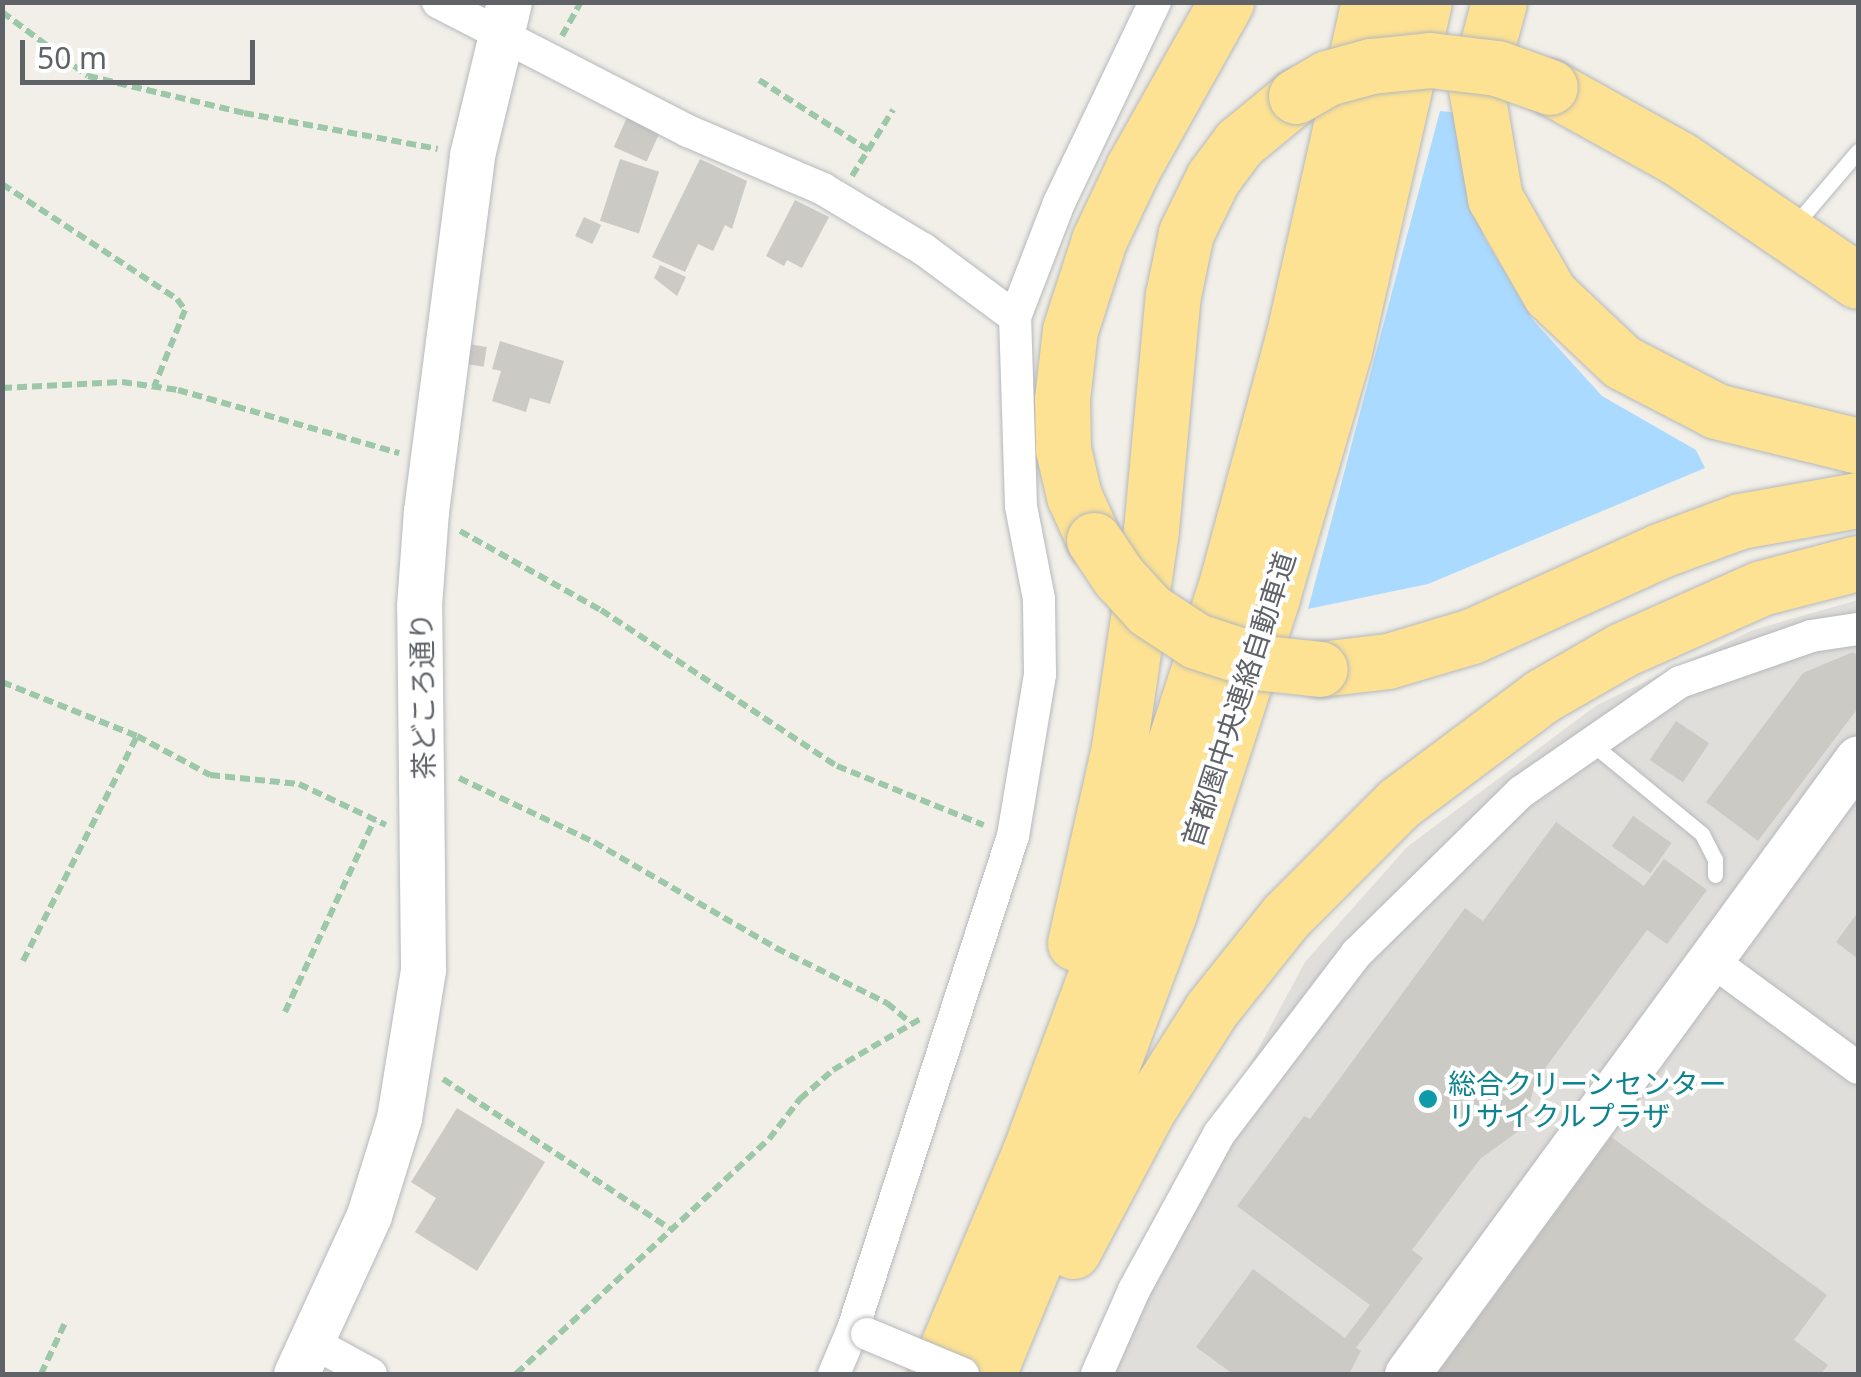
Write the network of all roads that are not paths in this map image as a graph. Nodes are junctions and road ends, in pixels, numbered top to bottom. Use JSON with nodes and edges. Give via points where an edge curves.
{"nodes":[{"id":1,"x":438,"y":2,"type":"edge"},
{"id":2,"x":1155,"y":2,"type":"edge"},
{"id":3,"x":1226,"y":2,"type":"edge"},
{"id":4,"x":1369,"y":2,"type":"edge"},
{"id":5,"x":1424,"y":2,"type":"edge"},
{"id":6,"x":1499,"y":2,"type":"edge"},
{"id":7,"x":505,"y":18,"type":"edge"},
{"id":8,"x":1858,"y":151,"type":"edge"},
{"id":9,"x":1806,"y":212,"type":"dead end"},
{"id":10,"x":1858,"y":282,"type":"edge"},
{"id":11,"x":1015,"y":317,"type":"junction"},
{"id":12,"x":1858,"y":446,"type":"edge"},
{"id":13,"x":1858,"y":500,"type":"edge"},
{"id":14,"x":1858,"y":564,"type":"edge"},
{"id":15,"x":1858,"y":629,"type":"edge"},
{"id":16,"x":1590,"y":742,"type":"junction"},
{"id":17,"x":1858,"y":758,"type":"edge"},
{"id":18,"x":1715,"y":875,"type":"dead end"},
{"id":19,"x":1712,"y":960,"type":"junction"},
{"id":20,"x":1858,"y":1068,"type":"edge"},
{"id":21,"x":860,"y":1332,"type":"junction"},
{"id":22,"x":304,"y":1358,"type":"edge"},
{"id":23,"x":372,"y":1374,"type":"edge"},
{"id":24,"x":834,"y":1374,"type":"edge"},
{"id":25,"x":924,"y":1374,"type":"edge"},
{"id":26,"x":936,"y":1374,"type":"edge"},
{"id":27,"x":963,"y":1374,"type":"edge"},
{"id":28,"x":988,"y":1374,"type":"edge"},
{"id":29,"x":1008,"y":1374,"type":"edge"},
{"id":30,"x":1097,"y":1374,"type":"edge"},
{"id":31,"x":1407,"y":1374,"type":"edge"}],
"edges":[{"from":1,"to":7,"type":"street"},
{"from":2,"to":11,"type":"street","via":[[1059,203]]},
{"from":3,"to":13,"type":"highway","bridge":true,"via":[[1126,182],[1070,330],[1063,450],[1074,496],[1094,540],[1149,610],[1196,640],[1264,663],[1320,669],[1388,661],[1472,636],[1740,522]]},
{"from":4,"to":26,"type":"highway","name":"首都圏中央連絡自動車道","via":[[1293,338],[1227,582],[1125,896]]},
{"from":5,"to":28,"type":"highway","name":"首都圏中央連絡自動車道","via":[[1344,352],[1272,598],[1169,913]]},
{"from":6,"to":12,"type":"highway","via":[[1476,88],[1495,198],[1550,294],[1622,362],[1716,411]]},
{"from":7,"to":11,"type":"street","via":[[688,131],[839,198]]},
{"from":7,"to":22,"type":"street","name":"茶どころ通り","via":[[472,155],[426,512],[419,606],[422,969],[399,1118],[369,1215]]},
{"from":8,"to":9,"type":"lane"},
{"from":10,"to":25,"type":"highway","bridge":true,"via":[[1681,160],[1550,86],[1497,68],[1430,60],[1327,78],[1269,114],[1239,144],[1212,178],[1186,233],[1173,294],[1151,530],[1118,746],[1082,919],[1020,1133]]},
{"from":11,"to":21,"type":"street","via":[[1021,506],[1039,599],[1040,674],[1013,836]]},
{"from":14,"to":29,"type":"highway","via":[[1761,588],[1622,650],[1466,748],[1344,855],[1211,1010],[1147,1110]]},
{"from":15,"to":16,"type":"street","via":[[1812,636],[1680,682]]},
{"from":16,"to":18,"type":"lane","via":[[1702,834]]},
{"from":16,"to":30,"type":"street","via":[[1521,792],[1357,953],[1218,1134]]},
{"from":17,"to":19,"type":"street"},
{"from":19,"to":20,"type":"street"},
{"from":19,"to":31,"type":"street"},
{"from":21,"to":24,"type":"street"},
{"from":21,"to":27,"type":"street","bridge":true},
{"from":22,"to":23,"type":"street"}]}
